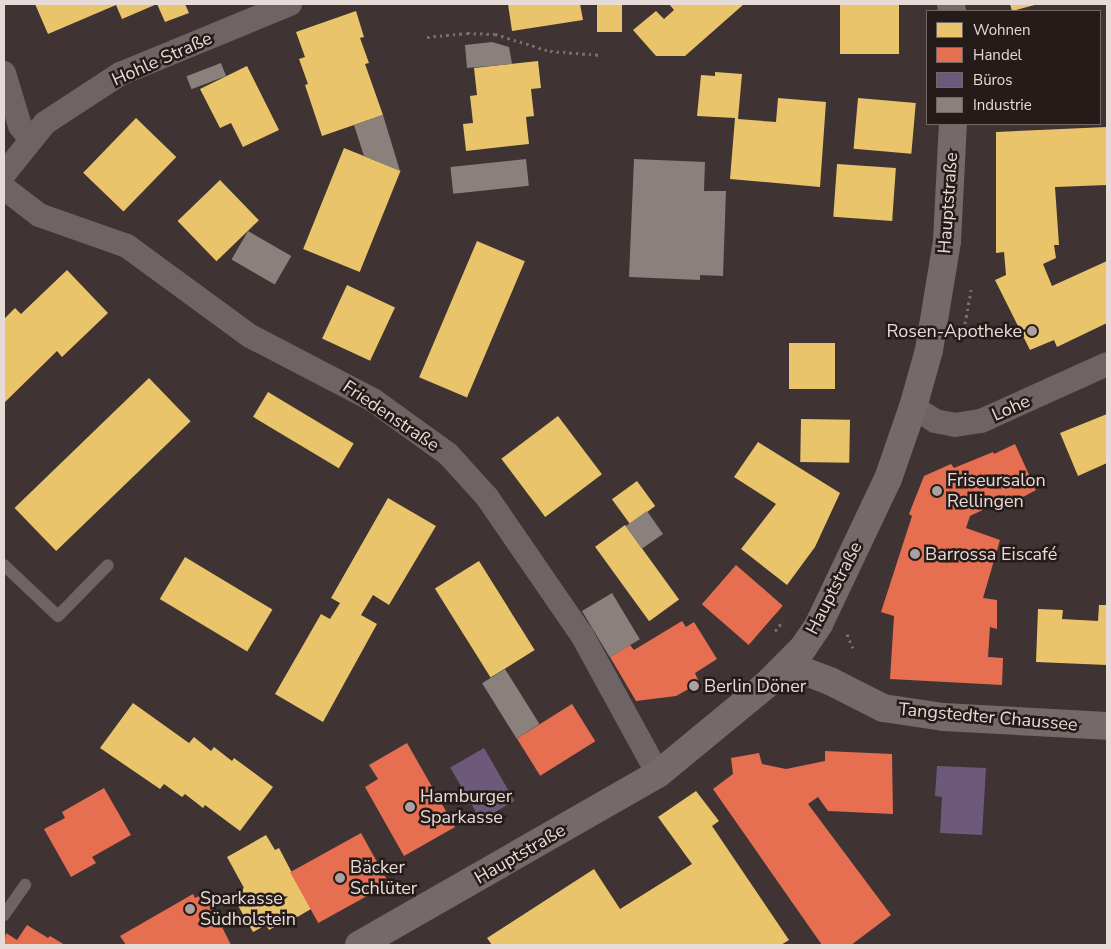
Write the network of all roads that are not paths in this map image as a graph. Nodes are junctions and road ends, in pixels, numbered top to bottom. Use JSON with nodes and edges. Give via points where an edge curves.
{"nodes":[{"id":1,"x":290,"y":4,"type":"edge"},
{"id":2,"x":4,"y":73,"type":"edge"},
{"id":3,"x":953,"y":125,"type":"edge"},
{"id":4,"x":30,"y":138,"type":"junction"},
{"id":5,"x":4,"y":174,"type":"edge"},
{"id":6,"x":4,"y":188,"type":"edge"},
{"id":7,"x":1107,"y":364,"type":"edge"},
{"id":8,"x":913,"y":407,"type":"junction"},
{"id":9,"x":4,"y":565,"type":"edge"},
{"id":10,"x":108,"y":565,"type":"dead end"},
{"id":11,"x":788,"y":665,"type":"junction"},
{"id":12,"x":1107,"y":726,"type":"edge"},
{"id":13,"x":658,"y":774,"type":"junction"},
{"id":14,"x":25,"y":885,"type":"dead end"},
{"id":15,"x":4,"y":915,"type":"edge"},
{"id":16,"x":359,"y":945,"type":"edge"}],
"edges":[{"from":1,"to":4,"type":"street","name":"Hohle Straße","via":[[120,74],[45,123]]},
{"from":2,"to":4,"type":"street","via":[[20,126]]},
{"from":3,"to":8,"type":"main road","name":"Hauptstraße","via":[[947,241],[929,350]]},
{"from":4,"to":5,"type":"street","name":"Hohle Straße"},
{"from":6,"to":13,"type":"street","name":"Friedenstraße","via":[[39,216],[127,246],[250,336],[373,400],[448,454],[487,497],[582,635]]},
{"from":7,"to":8,"type":"street","name":"Lohe","via":[[981,421],[955,425],[936,421]]},
{"from":8,"to":11,"type":"main road","name":"Hauptstraße","via":[[888,479],[820,624]]},
{"from":9,"to":10,"type":"lane","via":[[58,616]]},
{"from":11,"to":12,"type":"main road","name":"Tangstedter Chaussee","via":[[830,681],[882,708],[943,717]]},
{"from":11,"to":13,"type":"main road","name":"Hauptstraße"},
{"from":13,"to":16,"type":"main road","name":"Hauptstraße"},
{"from":14,"to":15,"type":"lane"}]}
